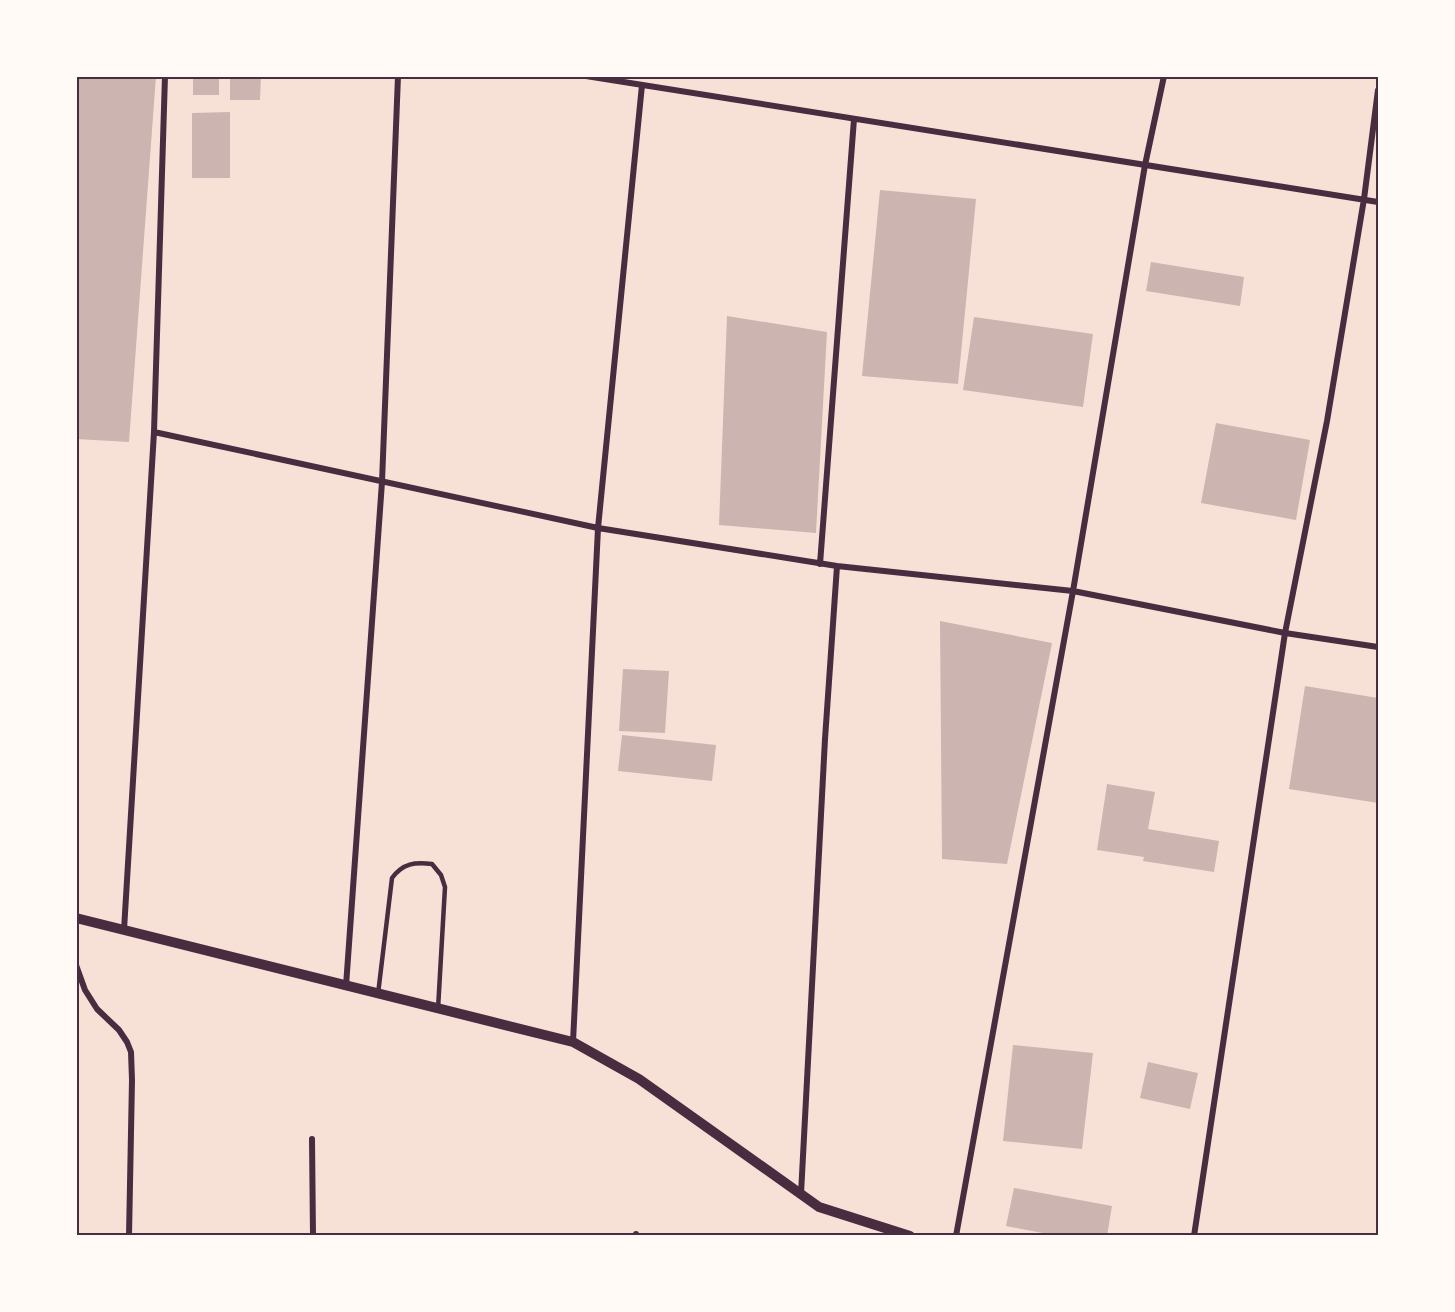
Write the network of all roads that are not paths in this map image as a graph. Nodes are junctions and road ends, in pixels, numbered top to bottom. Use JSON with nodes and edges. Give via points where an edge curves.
{"nodes":[{"id":1,"x":165,"y":76,"type":"edge"},
{"id":2,"x":398,"y":76,"type":"edge"},
{"id":3,"x":586,"y":76,"type":"edge"},
{"id":4,"x":1164,"y":76,"type":"edge"},
{"id":5,"x":642,"y":85,"type":"junction"},
{"id":6,"x":1378,"y":90,"type":"edge"},
{"id":7,"x":854,"y":119,"type":"junction"},
{"id":8,"x":1145,"y":165,"type":"junction"},
{"id":9,"x":1364,"y":199,"type":"junction"},
{"id":10,"x":1378,"y":202,"type":"edge"},
{"id":11,"x":154,"y":432,"type":"junction"},
{"id":12,"x":382,"y":482,"type":"junction"},
{"id":13,"x":598,"y":528,"type":"junction"},
{"id":14,"x":820,"y":564,"type":"junction"},
{"id":15,"x":837,"y":566,"type":"junction"},
{"id":16,"x":1073,"y":591,"type":"junction"},
{"id":17,"x":1285,"y":633,"type":"junction"},
{"id":18,"x":1378,"y":647,"type":"edge"},
{"id":19,"x":76,"y":918,"type":"edge"},
{"id":20,"x":124,"y":930,"type":"junction"},
{"id":21,"x":76,"y":965,"type":"edge"},
{"id":22,"x":346,"y":986,"type":"junction"},
{"id":23,"x":378,"y":994,"type":"junction"},
{"id":24,"x":438,"y":1009,"type":"junction"},
{"id":25,"x":573,"y":1042,"type":"junction"},
{"id":26,"x":312,"y":1138,"type":"dead end"},
{"id":27,"x":801,"y":1194,"type":"junction"},
{"id":28,"x":129,"y":1236,"type":"edge"},
{"id":29,"x":313,"y":1236,"type":"edge"},
{"id":30,"x":910,"y":1236,"type":"edge"},
{"id":31,"x":956,"y":1236,"type":"edge"},
{"id":32,"x":1194,"y":1236,"type":"edge"}],
"edges":[{"from":1,"to":11,"type":"street"},
{"from":2,"to":12,"type":"street"},
{"from":3,"to":5,"type":"street"},
{"from":4,"to":8,"type":"street"},
{"from":5,"to":7,"type":"street"},
{"from":5,"to":13,"type":"street"},
{"from":6,"to":9,"type":"street"},
{"from":7,"to":8,"type":"street"},
{"from":7,"to":14,"type":"street"},
{"from":8,"to":9,"type":"street"},
{"from":8,"to":16,"type":"street"},
{"from":9,"to":10,"type":"street"},
{"from":9,"to":17,"type":"street"},
{"from":11,"to":12,"type":"street"},
{"from":11,"to":20,"type":"street"},
{"from":12,"to":13,"type":"street"},
{"from":12,"to":22,"type":"street"},
{"from":13,"to":14,"type":"street"},
{"from":13,"to":25,"type":"street"},
{"from":14,"to":15,"type":"street"},
{"from":15,"to":16,"type":"street"},
{"from":15,"to":27,"type":"street"},
{"from":16,"to":17,"type":"street"},
{"from":16,"to":31,"type":"street"},
{"from":17,"to":18,"type":"street"},
{"from":17,"to":32,"type":"street"},
{"from":19,"to":20,"type":"street"},
{"from":20,"to":22,"type":"street"},
{"from":21,"to":28,"type":"street","via":[[97,1009],[119,1030],[131,1052]]},
{"from":22,"to":23,"type":"street"},
{"from":23,"to":24,"type":"street"},
{"from":23,"to":24,"type":"lane","via":[[392,878],[399,868],[414,862],[432,864],[445,887]]},
{"from":24,"to":25,"type":"street"},
{"from":25,"to":27,"type":"street","via":[[639,1079]]},
{"from":26,"to":29,"type":"street"},
{"from":27,"to":30,"type":"street","via":[[819,1207]]}]}
